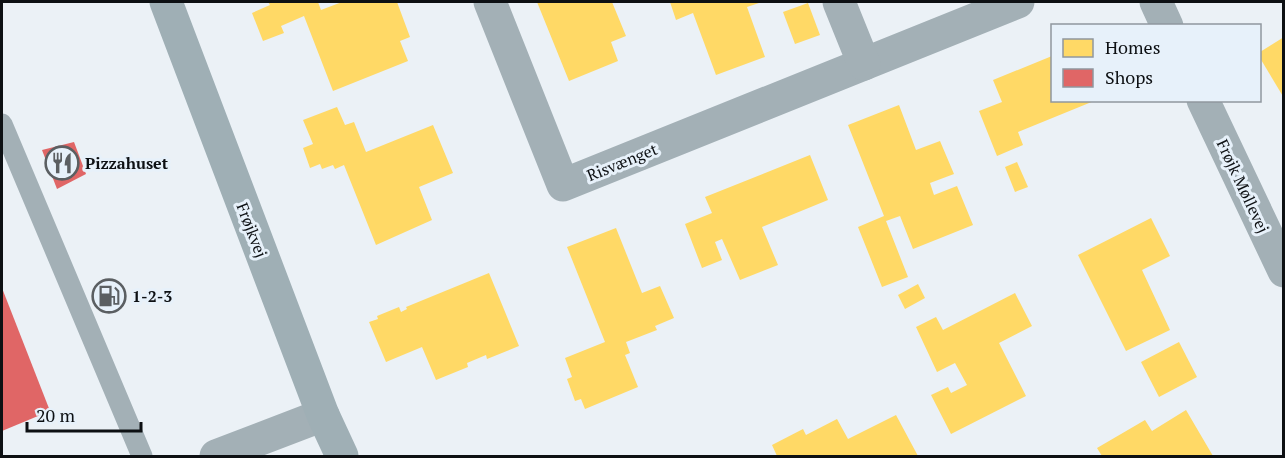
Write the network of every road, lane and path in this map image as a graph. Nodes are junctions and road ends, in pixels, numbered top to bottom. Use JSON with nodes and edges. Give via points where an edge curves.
{"nodes":[{"id":1,"x":166,"y":2,"type":"edge"},
{"id":2,"x":490,"y":2,"type":"edge"},
{"id":3,"x":839,"y":2,"type":"edge"},
{"id":4,"x":1018,"y":2,"type":"edge"},
{"id":5,"x":1156,"y":2,"type":"edge"},
{"id":6,"x":1166,"y":24,"type":"edge"},
{"id":7,"x":864,"y":64,"type":"junction"},
{"id":8,"x":1204,"y":102,"type":"edge"},
{"id":9,"x":2,"y":124,"type":"edge"},
{"id":10,"x":1284,"y":271,"type":"edge"},
{"id":11,"x":323,"y":415,"type":"junction"},
{"id":12,"x":142,"y":456,"type":"edge"},
{"id":13,"x":216,"y":456,"type":"edge"},
{"id":14,"x":342,"y":456,"type":"edge"}],
"edges":[{"from":1,"to":11,"type":"street","name":"Frøjkvej"},
{"from":2,"to":7,"type":"street","name":"Risvænget","via":[[563,185]]},
{"from":3,"to":7,"type":"street"},
{"from":4,"to":7,"type":"street","name":"Risvænget"},
{"from":5,"to":6,"type":"street"},
{"from":8,"to":10,"type":"street","name":"Frøjk Møllevej"},
{"from":9,"to":12,"type":"lane"},
{"from":11,"to":13,"type":"street"},
{"from":11,"to":14,"type":"street","name":"Frøjkvej"}]}
